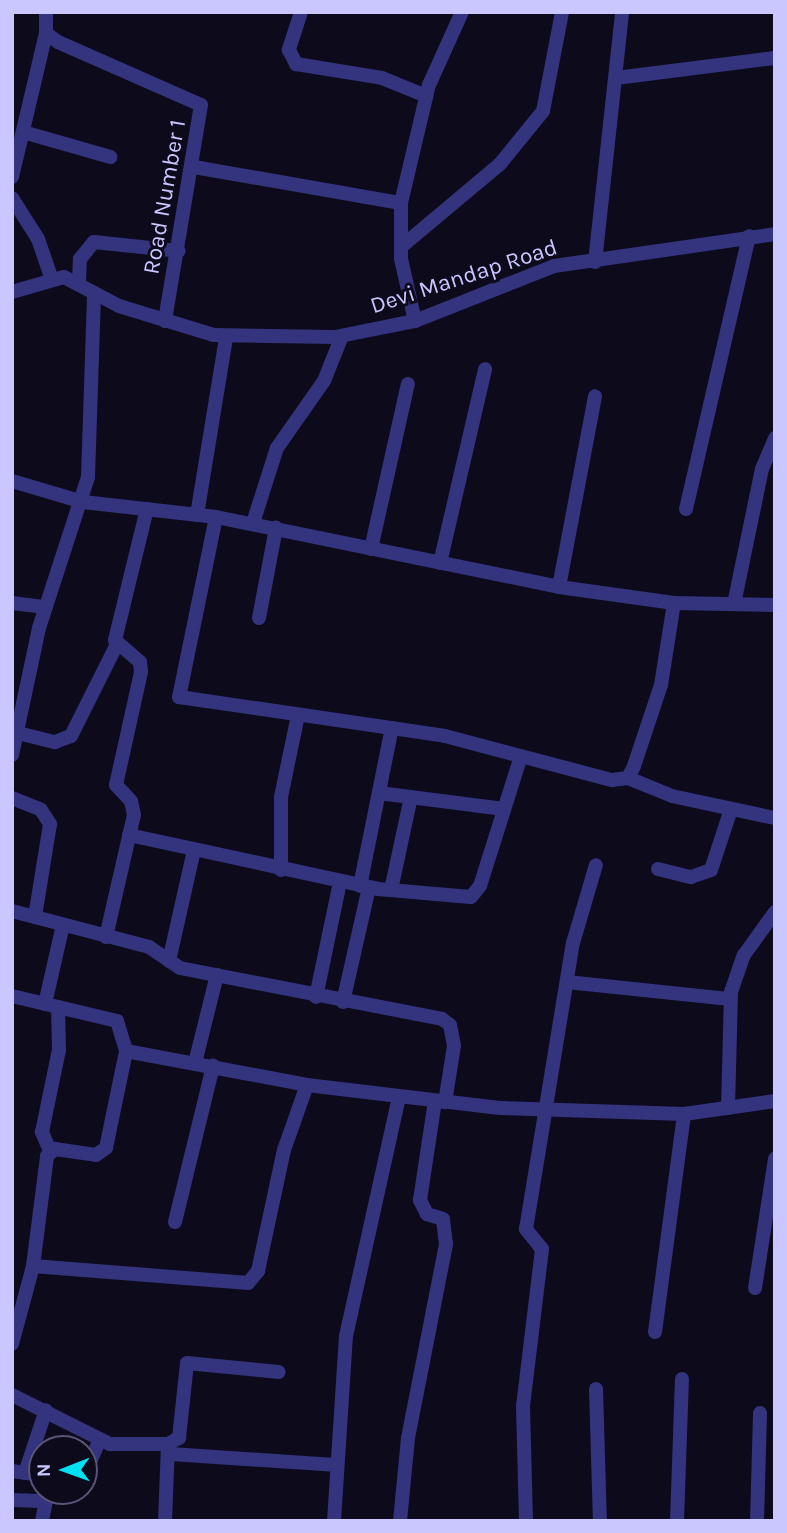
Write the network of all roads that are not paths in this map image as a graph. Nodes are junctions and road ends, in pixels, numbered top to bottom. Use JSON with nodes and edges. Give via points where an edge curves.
{"nodes":[{"id":1,"x":46,"y":12,"type":"edge"},
{"id":2,"x":301,"y":12,"type":"edge"},
{"id":3,"x":462,"y":12,"type":"edge"},
{"id":4,"x":562,"y":12,"type":"edge"},
{"id":5,"x":622,"y":12,"type":"edge"},
{"id":6,"x":46,"y":33,"type":"junction"},
{"id":7,"x":775,"y":58,"type":"edge"},
{"id":8,"x":616,"y":78,"type":"junction"},
{"id":9,"x":426,"y":96,"type":"junction"},
{"id":10,"x":23,"y":132,"type":"junction"},
{"id":11,"x":110,"y":157,"type":"dead end"},
{"id":12,"x":194,"y":167,"type":"junction"},
{"id":13,"x":12,"y":177,"type":"edge"},
{"id":14,"x":12,"y":198,"type":"edge"},
{"id":15,"x":401,"y":202,"type":"junction"},
{"id":16,"x":775,"y":234,"type":"edge"},
{"id":17,"x":749,"y":236,"type":"junction"},
{"id":18,"x":401,"y":247,"type":"junction"},
{"id":19,"x":179,"y":251,"type":"junction"},
{"id":20,"x":595,"y":262,"type":"junction"},
{"id":21,"x":51,"y":277,"type":"junction"},
{"id":22,"x":79,"y":283,"type":"junction"},
{"id":23,"x":12,"y":292,"type":"edge"},
{"id":24,"x":94,"y":293,"type":"junction"},
{"id":25,"x":165,"y":321,"type":"junction"},
{"id":26,"x":415,"y":321,"type":"junction"},
{"id":27,"x":342,"y":336,"type":"junction"},
{"id":28,"x":226,"y":337,"type":"junction"},
{"id":29,"x":485,"y":369,"type":"dead end"},
{"id":30,"x":408,"y":384,"type":"dead end"},
{"id":31,"x":596,"y":396,"type":"dead end"},
{"id":32,"x":775,"y":438,"type":"edge"},
{"id":33,"x":12,"y":481,"type":"edge"},
{"id":34,"x":83,"y":502,"type":"junction"},
{"id":35,"x":147,"y":509,"type":"junction"},
{"id":36,"x":686,"y":509,"type":"dead end"},
{"id":37,"x":197,"y":515,"type":"junction"},
{"id":38,"x":216,"y":517,"type":"junction"},
{"id":39,"x":253,"y":523,"type":"junction"},
{"id":40,"x":276,"y":528,"type":"junction"},
{"id":41,"x":371,"y":548,"type":"junction"},
{"id":42,"x":440,"y":563,"type":"junction"},
{"id":43,"x":559,"y":587,"type":"junction"},
{"id":44,"x":12,"y":603,"type":"edge"},
{"id":45,"x":674,"y":603,"type":"junction"},
{"id":46,"x":734,"y":604,"type":"junction"},
{"id":47,"x":775,"y":605,"type":"edge"},
{"id":48,"x":46,"y":607,"type":"junction"},
{"id":49,"x":259,"y":618,"type":"dead end"},
{"id":50,"x":116,"y":646,"type":"junction"},
{"id":51,"x":298,"y":715,"type":"junction"},
{"id":52,"x":393,"y":728,"type":"junction"},
{"id":53,"x":14,"y":746,"type":"edge"},
{"id":54,"x":521,"y":756,"type":"junction"},
{"id":55,"x":628,"y":778,"type":"junction"},
{"id":56,"x":379,"y":793,"type":"junction"},
{"id":57,"x":411,"y":797,"type":"junction"},
{"id":58,"x":12,"y":798,"type":"edge"},
{"id":59,"x":732,"y":809,"type":"junction"},
{"id":60,"x":504,"y":810,"type":"junction"},
{"id":61,"x":775,"y":818,"type":"edge"},
{"id":62,"x":129,"y":835,"type":"junction"},
{"id":63,"x":194,"y":850,"type":"junction"},
{"id":64,"x":596,"y":865,"type":"dead end"},
{"id":65,"x":657,"y":869,"type":"dead end"},
{"id":66,"x":281,"y":870,"type":"junction"},
{"id":67,"x":340,"y":882,"type":"junction"},
{"id":68,"x":365,"y":887,"type":"junction"},
{"id":69,"x":391,"y":890,"type":"junction"},
{"id":70,"x":12,"y":911,"type":"edge"},
{"id":71,"x":775,"y":912,"type":"edge"},
{"id":72,"x":35,"y":917,"type":"junction"},
{"id":73,"x":63,"y":925,"type":"junction"},
{"id":74,"x":106,"y":937,"type":"junction"},
{"id":75,"x":169,"y":961,"type":"junction"},
{"id":76,"x":217,"y":975,"type":"junction"},
{"id":77,"x":567,"y":982,"type":"junction"},
{"id":78,"x":316,"y":997,"type":"junction"},
{"id":79,"x":730,"y":999,"type":"junction"},
{"id":80,"x":13,"y":1000,"type":"edge"},
{"id":81,"x":343,"y":1002,"type":"junction"},
{"id":82,"x":52,"y":1005,"type":"junction"},
{"id":83,"x":126,"y":1051,"type":"junction"},
{"id":84,"x":195,"y":1063,"type":"junction"},
{"id":85,"x":213,"y":1066,"type":"junction"},
{"id":86,"x":307,"y":1085,"type":"junction"},
{"id":87,"x":399,"y":1097,"type":"junction"},
{"id":88,"x":440,"y":1101,"type":"junction"},
{"id":89,"x":775,"y":1101,"type":"edge"},
{"id":90,"x":728,"y":1108,"type":"junction"},
{"id":91,"x":548,"y":1109,"type":"junction"},
{"id":92,"x":684,"y":1114,"type":"junction"},
{"id":93,"x":50,"y":1151,"type":"junction"},
{"id":94,"x":775,"y":1159,"type":"edge"},
{"id":95,"x":175,"y":1222,"type":"dead end"},
{"id":96,"x":33,"y":1266,"type":"junction"},
{"id":97,"x":755,"y":1288,"type":"dead end"},
{"id":98,"x":654,"y":1332,"type":"dead end"},
{"id":99,"x":12,"y":1344,"type":"edge"},
{"id":100,"x":279,"y":1372,"type":"dead end"},
{"id":101,"x":682,"y":1379,"type":"dead end"},
{"id":102,"x":596,"y":1389,"type":"dead end"},
{"id":103,"x":12,"y":1395,"type":"edge"},
{"id":104,"x":46,"y":1410,"type":"junction"},
{"id":105,"x":761,"y":1413,"type":"dead end"},
{"id":106,"x":100,"y":1439,"type":"junction"},
{"id":107,"x":98,"y":1444,"type":"edge"},
{"id":108,"x":169,"y":1449,"type":"junction"},
{"id":109,"x":335,"y":1465,"type":"junction"},
{"id":110,"x":19,"y":1472,"type":"edge"},
{"id":111,"x":165,"y":1521,"type":"edge"},
{"id":112,"x":334,"y":1521,"type":"edge"},
{"id":113,"x":400,"y":1521,"type":"edge"},
{"id":114,"x":526,"y":1521,"type":"edge"},
{"id":115,"x":600,"y":1521,"type":"edge"},
{"id":116,"x":677,"y":1521,"type":"edge"},
{"id":117,"x":757,"y":1521,"type":"edge"}],
"edges":[{"from":1,"to":6,"type":"street"},
{"from":2,"to":9,"type":"street","via":[[289,50],[296,64],[382,78]]},
{"from":3,"to":9,"type":"street"},
{"from":4,"to":18,"type":"street","via":[[542,111],[500,164]]},
{"from":5,"to":8,"type":"street"},
{"from":6,"to":10,"type":"street"},
{"from":6,"to":12,"type":"street","name":"Road Number 1","via":[[201,105]]},
{"from":7,"to":8,"type":"street"},
{"from":8,"to":20,"type":"street"},
{"from":9,"to":15,"type":"street"},
{"from":10,"to":11,"type":"street"},
{"from":10,"to":13,"type":"street"},
{"from":12,"to":15,"type":"street"},
{"from":12,"to":19,"type":"street","name":"Road Number 1"},
{"from":14,"to":21,"type":"street","via":[[38,239]]},
{"from":15,"to":18,"type":"street"},
{"from":16,"to":17,"type":"street","name":"Devi Mandap Road"},
{"from":17,"to":20,"type":"street","name":"Devi Mandap Road"},
{"from":17,"to":36,"type":"street"},
{"from":18,"to":26,"type":"street"},
{"from":19,"to":22,"type":"street","via":[[94,242],[80,259]]},
{"from":19,"to":25,"type":"street","name":"Road Number 1"},
{"from":20,"to":26,"type":"street","name":"Devi Mandap Road","via":[[537,271]]},
{"from":21,"to":22,"type":"street","name":"Devi Mandap Road"},
{"from":21,"to":23,"type":"street"},
{"from":22,"to":24,"type":"street","name":"Devi Mandap Road"},
{"from":24,"to":25,"type":"street","name":"Devi Mandap Road"},
{"from":24,"to":34,"type":"street"},
{"from":25,"to":28,"type":"street","name":"Devi Mandap Road"},
{"from":26,"to":27,"type":"street","name":"Devi Mandap Road"},
{"from":27,"to":28,"type":"street","name":"Devi Mandap Road"},
{"from":27,"to":39,"type":"street","via":[[324,381],[277,448]]},
{"from":28,"to":37,"type":"street"},
{"from":29,"to":42,"type":"street"},
{"from":30,"to":41,"type":"street"},
{"from":31,"to":43,"type":"street"},
{"from":32,"to":46,"type":"street","via":[[762,469]]},
{"from":33,"to":34,"type":"street"},
{"from":34,"to":35,"type":"street"},
{"from":34,"to":48,"type":"street"},
{"from":35,"to":37,"type":"street"},
{"from":35,"to":50,"type":"street"},
{"from":37,"to":38,"type":"street"},
{"from":38,"to":39,"type":"street"},
{"from":38,"to":51,"type":"street","via":[[177,690],[198,701]]},
{"from":39,"to":40,"type":"street"},
{"from":40,"to":41,"type":"street"},
{"from":40,"to":49,"type":"street"},
{"from":41,"to":42,"type":"street"},
{"from":42,"to":43,"type":"street"},
{"from":43,"to":45,"type":"street"},
{"from":44,"to":48,"type":"street"},
{"from":45,"to":46,"type":"street"},
{"from":45,"to":55,"type":"street","via":[[661,685]]},
{"from":46,"to":47,"type":"street"},
{"from":48,"to":53,"type":"street"},
{"from":50,"to":53,"type":"street","via":[[71,736]]},
{"from":50,"to":62,"type":"street","via":[[141,667],[116,779],[134,807]]},
{"from":51,"to":52,"type":"street"},
{"from":51,"to":66,"type":"street","via":[[280,806]]},
{"from":52,"to":54,"type":"street"},
{"from":52,"to":56,"type":"street"},
{"from":54,"to":55,"type":"street","via":[[612,780]]},
{"from":54,"to":60,"type":"street"},
{"from":55,"to":59,"type":"street","via":[[671,796]]},
{"from":56,"to":57,"type":"street"},
{"from":56,"to":68,"type":"street"},
{"from":57,"to":60,"type":"street"},
{"from":57,"to":69,"type":"street"},
{"from":58,"to":72,"type":"street","via":[[41,810],[50,824]]},
{"from":59,"to":61,"type":"street"},
{"from":59,"to":65,"type":"street","via":[[711,870],[691,877]]},
{"from":60,"to":69,"type":"street","via":[[477,894]]},
{"from":62,"to":63,"type":"street"},
{"from":62,"to":74,"type":"street"},
{"from":63,"to":66,"type":"street"},
{"from":63,"to":75,"type":"street"},
{"from":64,"to":77,"type":"street"},
{"from":66,"to":67,"type":"street"},
{"from":67,"to":68,"type":"street"},
{"from":67,"to":78,"type":"street"},
{"from":68,"to":69,"type":"street"},
{"from":68,"to":81,"type":"street"},
{"from":70,"to":72,"type":"street"},
{"from":71,"to":79,"type":"street","via":[[744,955]]},
{"from":72,"to":73,"type":"street"},
{"from":73,"to":74,"type":"street"},
{"from":73,"to":82,"type":"street"},
{"from":74,"to":75,"type":"street","via":[[149,947]]},
{"from":75,"to":76,"type":"street"},
{"from":76,"to":78,"type":"street"},
{"from":76,"to":84,"type":"street"},
{"from":77,"to":79,"type":"street"},
{"from":77,"to":91,"type":"street"},
{"from":78,"to":81,"type":"street"},
{"from":79,"to":90,"type":"street"},
{"from":80,"to":82,"type":"street"},
{"from":81,"to":88,"type":"street","via":[[450,1025],[454,1046]]},
{"from":82,"to":83,"type":"street","via":[[117,1021]]},
{"from":82,"to":93,"type":"street","via":[[59,1050],[43,1132]]},
{"from":83,"to":84,"type":"street"},
{"from":83,"to":93,"type":"street","via":[[106,1148],[96,1154]]},
{"from":84,"to":85,"type":"street"},
{"from":85,"to":86,"type":"street"},
{"from":85,"to":95,"type":"street"},
{"from":86,"to":87,"type":"street"},
{"from":86,"to":96,"type":"street","via":[[284,1150],[258,1271],[248,1283]]},
{"from":87,"to":88,"type":"street"},
{"from":87,"to":109,"type":"street","via":[[346,1336]]},
{"from":88,"to":91,"type":"street"},
{"from":88,"to":113,"type":"street","via":[[420,1200],[427,1214],[443,1219],[446,1244],[410,1425]]},
{"from":89,"to":90,"type":"street"},
{"from":90,"to":92,"type":"street"},
{"from":91,"to":92,"type":"street"},
{"from":91,"to":114,"type":"street","via":[[526,1229],[542,1249],[523,1406]]},
{"from":92,"to":98,"type":"street"},
{"from":93,"to":96,"type":"street"},
{"from":94,"to":97,"type":"street"},
{"from":96,"to":99,"type":"street"},
{"from":100,"to":108,"type":"street","via":[[187,1363],[179,1438]]},
{"from":101,"to":116,"type":"street"},
{"from":102,"to":115,"type":"street"},
{"from":103,"to":104,"type":"street"},
{"from":104,"to":106,"type":"street"},
{"from":104,"to":110,"type":"street"},
{"from":105,"to":117,"type":"street"},
{"from":106,"to":107,"type":"street"},
{"from":106,"to":108,"type":"street"},
{"from":108,"to":109,"type":"street"},
{"from":108,"to":111,"type":"street"},
{"from":109,"to":112,"type":"street"}]}
